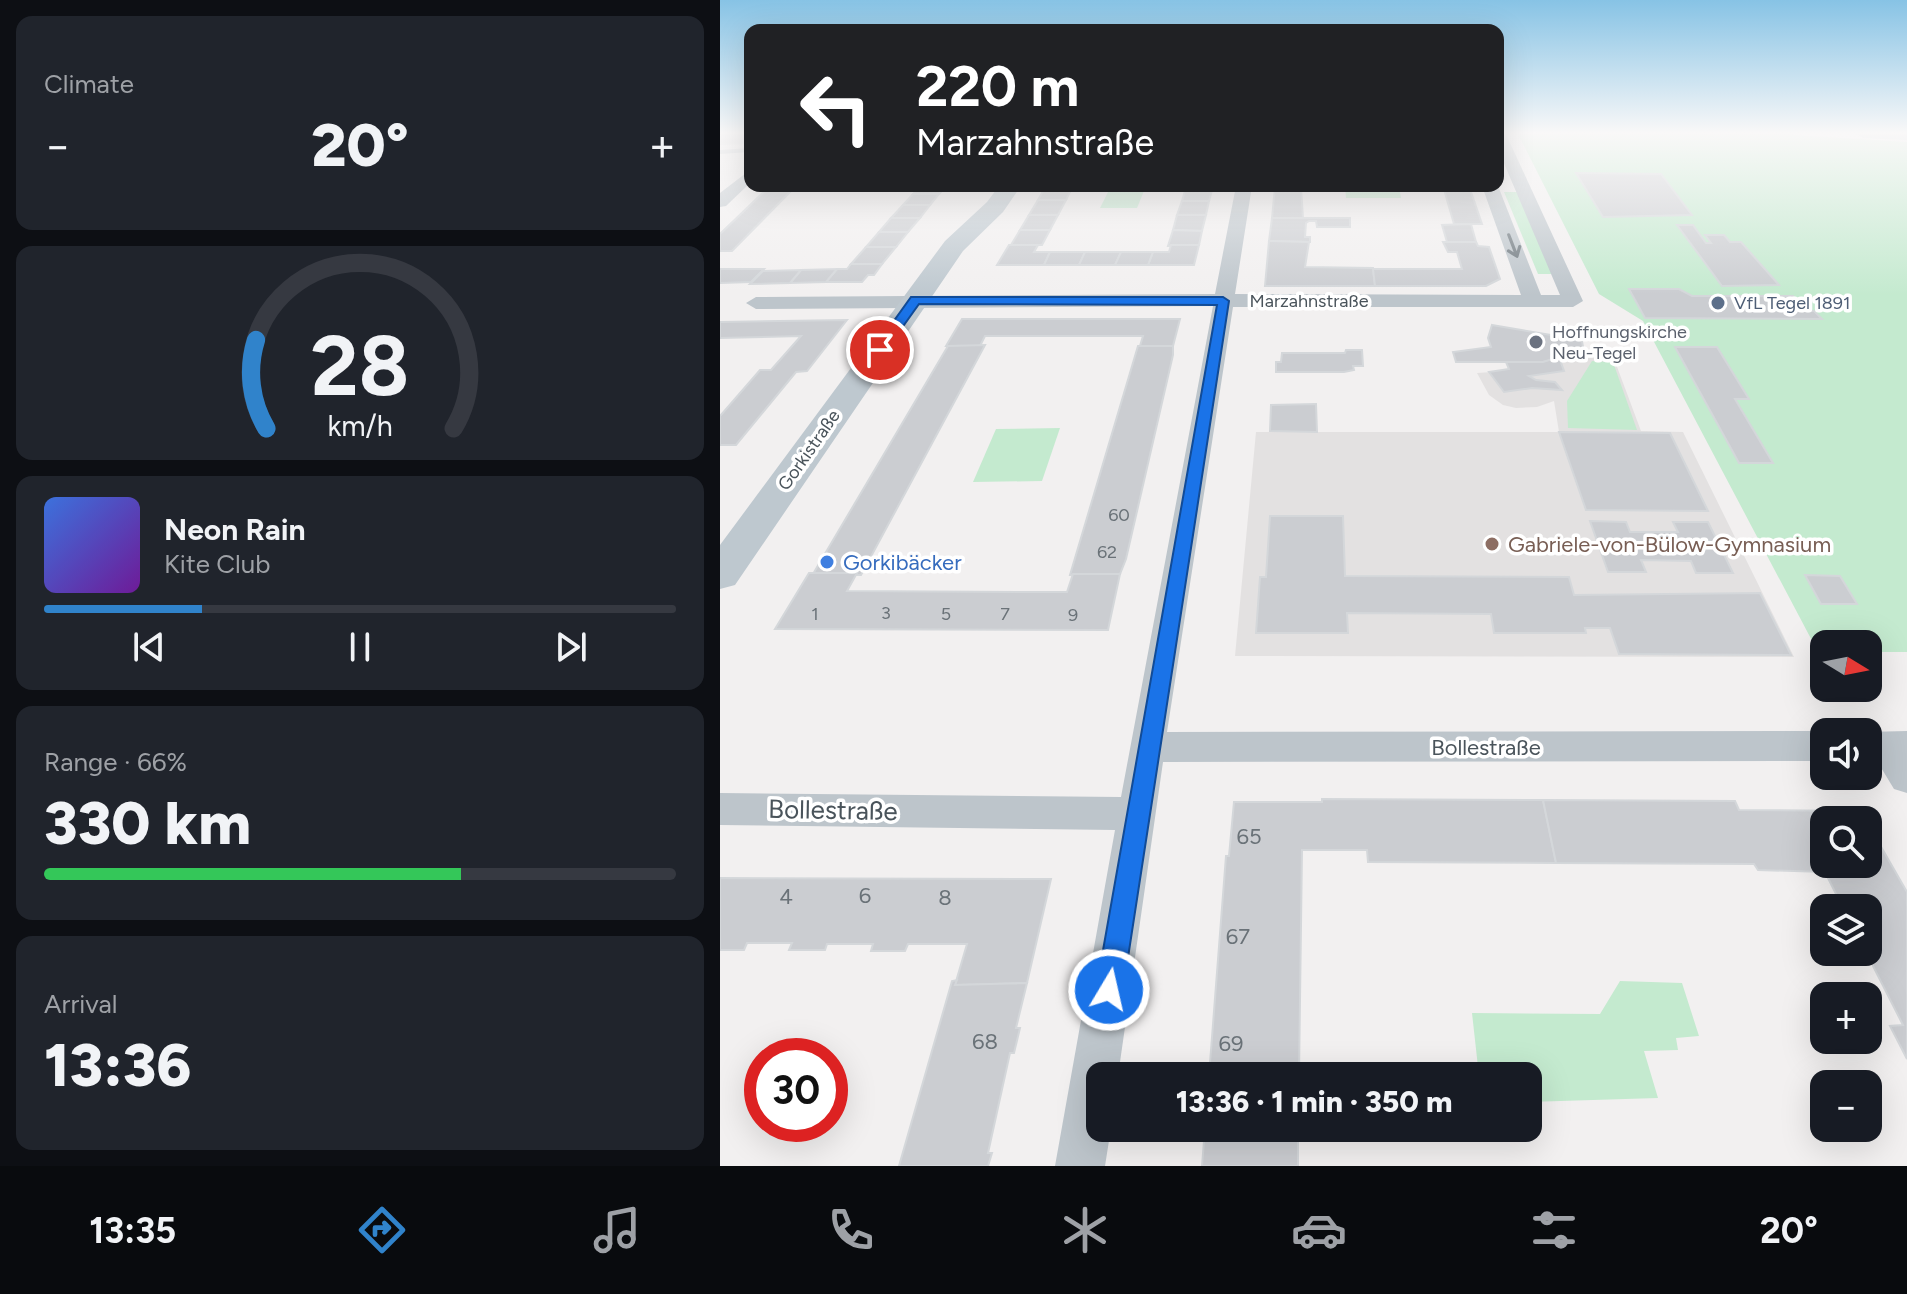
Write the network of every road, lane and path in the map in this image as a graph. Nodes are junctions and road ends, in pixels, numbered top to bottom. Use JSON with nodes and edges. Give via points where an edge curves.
{"nodes":[{"id":1,"x":737,"y":186,"type":"edge"},
{"id":2,"x":1522,"y":186,"type":"edge"},
{"id":3,"x":980,"y":192,"type":"edge"},
{"id":4,"x":1006,"y":192,"type":"edge"},
{"id":5,"x":1243,"y":192,"type":"edge"},
{"id":6,"x":1492,"y":192,"type":"edge"},
{"id":7,"x":720,"y":202,"type":"edge"},
{"id":8,"x":954,"y":246,"type":"junction"},
{"id":9,"x":915,"y":300,"type":"junction"},
{"id":10,"x":1533,"y":300,"type":"junction"},
{"id":11,"x":1223,"y":301,"type":"junction"},
{"id":12,"x":756,"y":303,"type":"dead end"},
{"id":13,"x":720,"y":575,"type":"edge"},
{"id":14,"x":1810,"y":746,"type":"edge"},
{"id":15,"x":1887,"y":746,"type":"edge"},
{"id":16,"x":1149,"y":747,"type":"junction"},
{"id":17,"x":1907,"y":778,"type":"edge"},
{"id":18,"x":720,"y":809,"type":"edge"},
{"id":19,"x":1138,"y":814,"type":"junction"},
{"id":20,"x":1080,"y":1166,"type":"edge"}],
"edges":[{"from":1,"to":7,"type":"street"},
{"from":2,"to":10,"type":"street","name":"Marzahnstraße","via":[[1573,301]]},
{"from":3,"to":8,"type":"main road","name":"Gorkistraße","via":[[964,213]]},
{"from":4,"to":8,"type":"main road","name":"Gorkistraße"},
{"from":5,"to":11,"type":"street"},
{"from":6,"to":10,"type":"street","one_way":true},
{"from":8,"to":9,"type":"main road","name":"Gorkistraße"},
{"from":9,"to":11,"type":"street","name":"Marzahnstraße"},
{"from":9,"to":12,"type":"street","name":"Marzahnstraße"},
{"from":9,"to":13,"type":"main road","name":"Gorkistraße"},
{"from":10,"to":11,"type":"street","name":"Marzahnstraße"},
{"from":11,"to":16,"type":"street"},
{"from":14,"to":16,"type":"street","name":"Bollestraße"},
{"from":15,"to":17,"type":"street"},
{"from":16,"to":19,"type":"street"},
{"from":18,"to":19,"type":"street","name":"Bollestraße"},
{"from":19,"to":20,"type":"street"}]}
